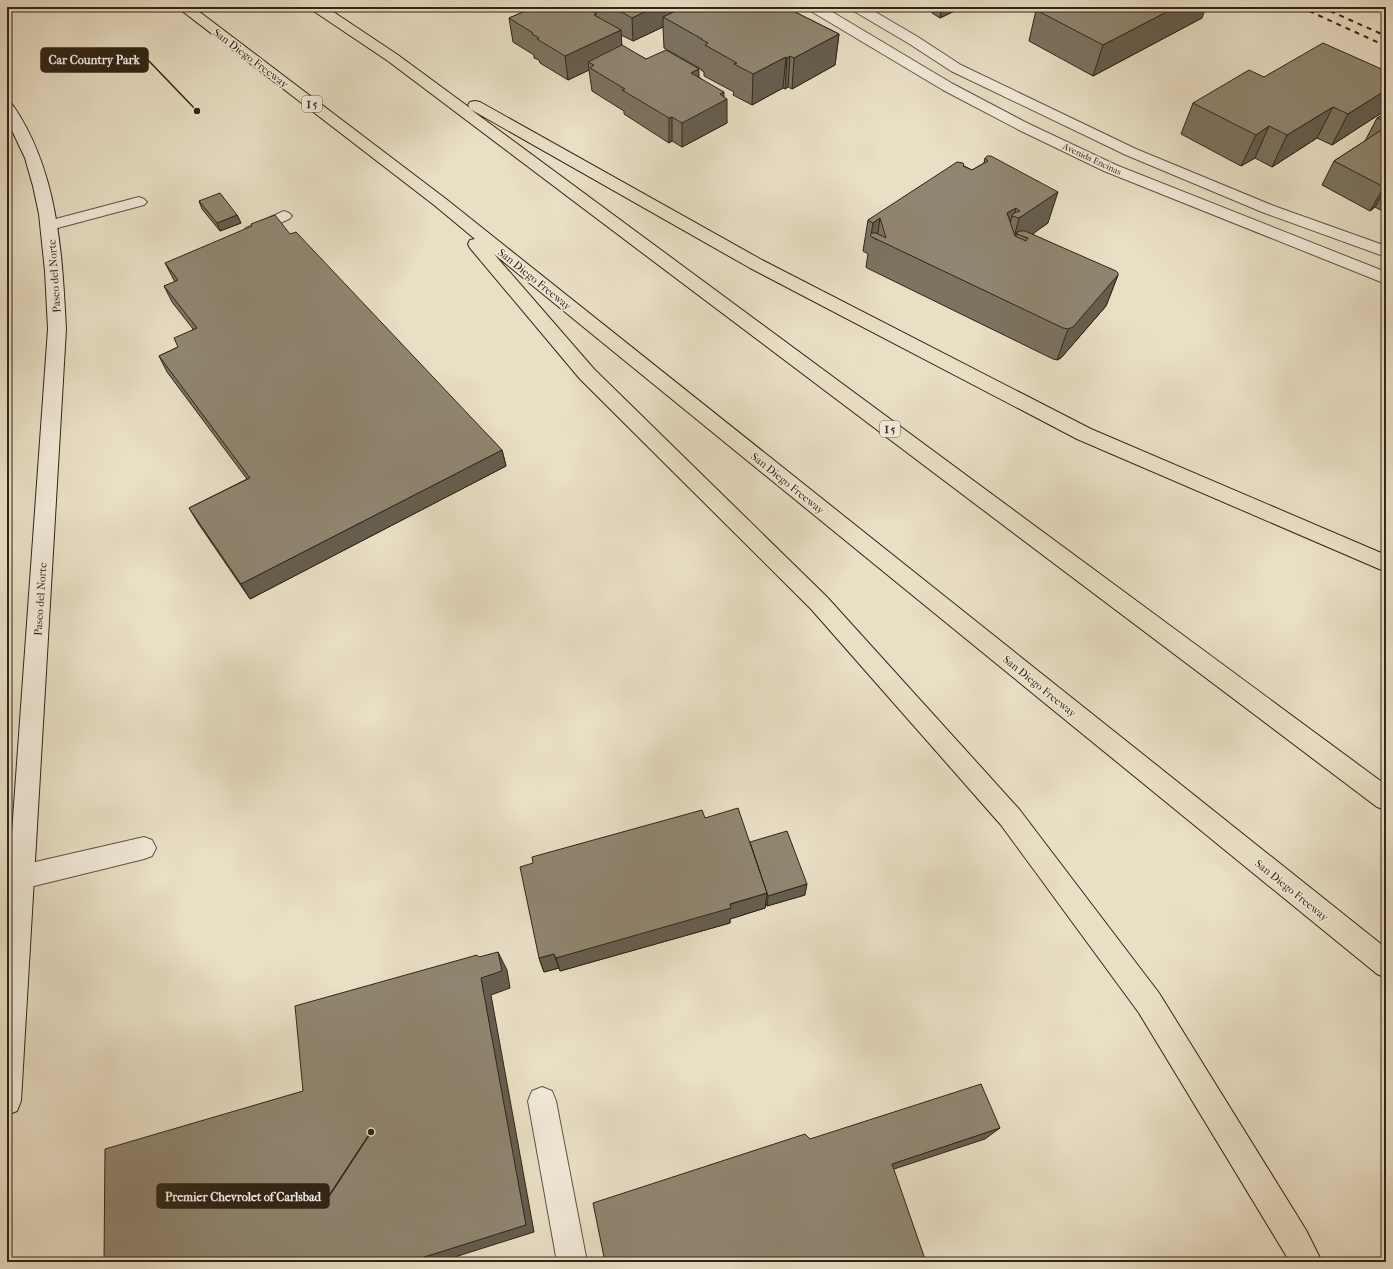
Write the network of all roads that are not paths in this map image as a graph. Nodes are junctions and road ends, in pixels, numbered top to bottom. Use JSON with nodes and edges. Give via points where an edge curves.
{"nodes":[{"id":1,"x":184,"y":7,"type":"edge"},
{"id":2,"x":317,"y":7,"type":"edge"},
{"id":3,"x":814,"y":7,"type":"edge"},
{"id":4,"x":857,"y":7,"type":"edge"},
{"id":5,"x":393,"y":58,"type":"junction"},
{"id":6,"x":7,"y":106,"type":"edge"},
{"id":7,"x":140,"y":202,"type":"dead end"},
{"id":8,"x":440,"y":202,"type":"junction"},
{"id":9,"x":284,"y":216,"type":"dead end"},
{"id":10,"x":50,"y":225,"type":"junction"},
{"id":11,"x":237,"y":238,"type":"edge"},
{"id":12,"x":1386,"y":252,"type":"edge"},
{"id":13,"x":1386,"y":278,"type":"edge"},
{"id":14,"x":1386,"y":564,"type":"edge"},
{"id":15,"x":1386,"y":799,"type":"edge"},
{"id":16,"x":144,"y":848,"type":"dead end"},
{"id":17,"x":22,"y":877,"type":"junction"},
{"id":18,"x":1386,"y":965,"type":"edge"},
{"id":19,"x":542,"y":1100,"type":"dead end"},
{"id":20,"x":7,"y":1101,"type":"edge"},
{"id":21,"x":572,"y":1262,"type":"edge"},
{"id":22,"x":1306,"y":1262,"type":"edge"}],
"edges":[{"from":1,"to":8,"type":"highway","name":"San Diego Freeway","number":"I 5"},
{"from":2,"to":5,"type":"highway","number":"I 5"},
{"from":3,"to":13,"type":"street","name":"Avenida Encinas","via":[[948,87],[1110,168]]},
{"from":4,"to":12,"type":"street","via":[[956,68],[1131,152],[1268,209]]},
{"from":5,"to":14,"type":"highway","via":[[756,264],[1084,434]]},
{"from":5,"to":15,"type":"highway","number":"I 5"},
{"from":6,"to":10,"type":"street","name":"Paseo del Norte","via":[[20,125],[40,177]]},
{"from":7,"to":10,"type":"lane"},
{"from":8,"to":18,"type":"highway","name":"San Diego Freeway","number":"I 5"},
{"from":8,"to":22,"type":"highway","via":[[587,374],[819,603],[1010,817],[1149,1003]]},
{"from":9,"to":11,"type":"lane"},
{"from":10,"to":17,"type":"street","name":"Paseo del Norte","via":[[57,328]]},
{"from":16,"to":17,"type":"lane"},
{"from":17,"to":20,"type":"street","name":"Paseo del Norte"},
{"from":19,"to":21,"type":"lane"}]}
